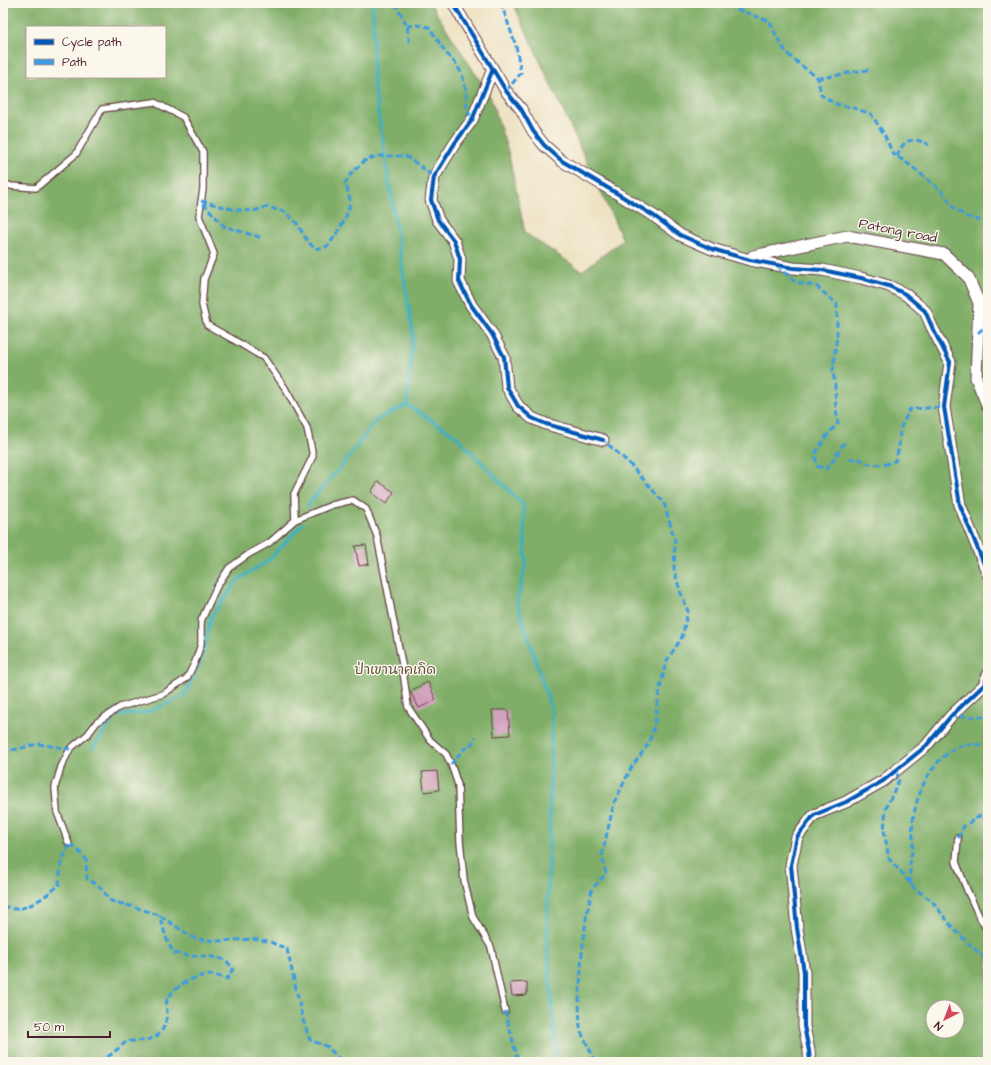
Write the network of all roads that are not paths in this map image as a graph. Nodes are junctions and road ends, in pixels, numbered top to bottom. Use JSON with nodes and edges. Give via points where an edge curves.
{"nodes":[{"id":1,"x":453,"y":3,"type":"edge"},
{"id":2,"x":493,"y":69,"type":"junction"},
{"id":3,"x":3,"y":183,"type":"edge"},
{"id":4,"x":754,"y":256,"type":"dead end"},
{"id":5,"x":988,"y":407,"type":"edge"},
{"id":6,"x":603,"y":440,"type":"dead end"},
{"id":7,"x":295,"y":520,"type":"junction"},
{"id":8,"x":988,"y":574,"type":"edge"},
{"id":9,"x":988,"y":675,"type":"edge"},
{"id":10,"x":958,"y":838,"type":"dead end"},
{"id":11,"x":69,"y":844,"type":"dead end"},
{"id":12,"x":988,"y":932,"type":"edge"},
{"id":13,"x":505,"y":1011,"type":"dead end"},
{"id":14,"x":810,"y":1062,"type":"edge"}],
"edges":[{"from":1,"to":2,"type":"street"},
{"from":2,"to":6,"type":"street","via":[[472,120],[434,177],[431,200],[438,220],[454,241],[460,260],[459,281],[471,305],[504,356],[507,387],[518,406],[532,418],[546,424]]},
{"from":2,"to":8,"type":"street","via":[[533,131],[562,161],[624,197],[680,235],[712,249],[750,260],[793,268],[822,270],[889,286],[905,294],[925,311],[950,362],[944,407],[960,505]]},
{"from":3,"to":7,"type":"lane","via":[[36,188],[76,154],[102,109],[154,102],[183,118],[203,152],[203,188],[199,216],[214,254],[204,279],[202,305],[207,325],[264,358],[286,388],[307,428],[313,456],[294,494]]},
{"from":4,"to":5,"type":"street","name":"Patong road","via":[[847,236],[944,254],[968,277],[979,303],[976,378]]},
{"from":7,"to":11,"type":"lane","via":[[269,543],[229,568],[216,588],[201,621],[200,644],[187,678],[163,694],[120,707],[97,722],[88,734],[70,749],[55,787],[57,812]]},
{"from":7,"to":13,"type":"lane","via":[[332,505],[353,500],[366,509],[377,536],[408,707],[430,740],[446,754],[452,764],[458,786],[464,880],[473,917],[491,947]]},
{"from":9,"to":14,"type":"street","via":[[984,685],[950,716],[926,746],[883,781],[846,802],[814,815],[797,837],[791,865],[804,972],[804,1026]]},
{"from":10,"to":12,"type":"lane","via":[[956,862]]}]}
